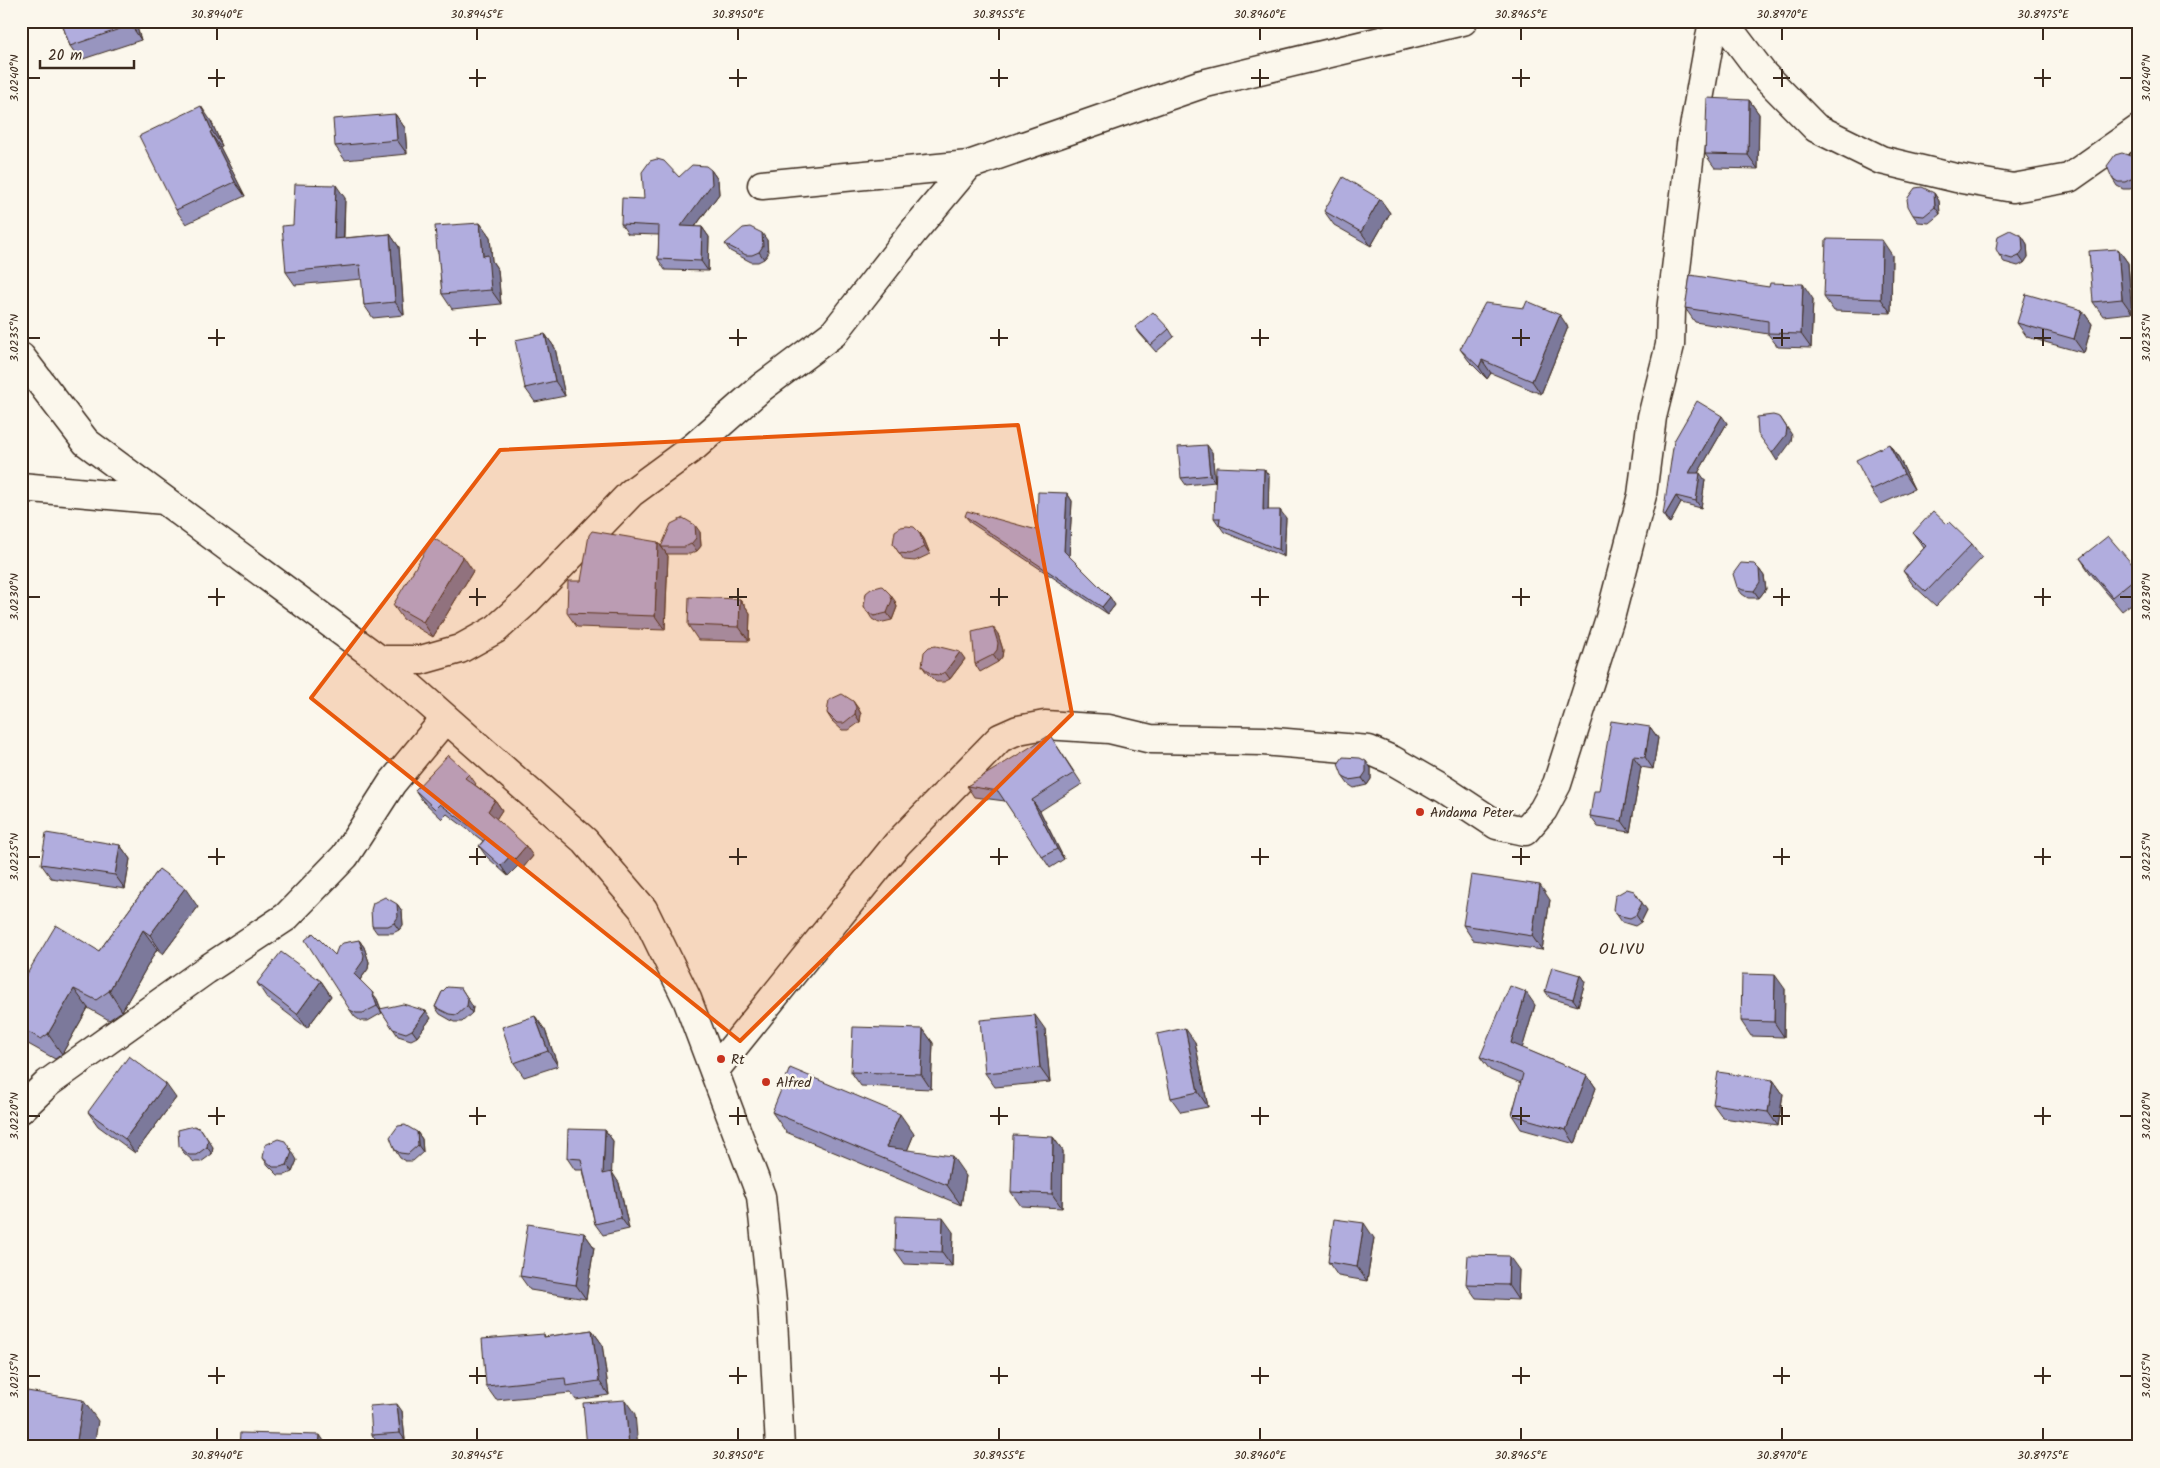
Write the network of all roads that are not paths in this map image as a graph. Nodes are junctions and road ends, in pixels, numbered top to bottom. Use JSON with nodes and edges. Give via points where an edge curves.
{"nodes":[{"id":1,"x":1463,"y":21,"type":"edge"},
{"id":2,"x":1713,"y":21,"type":"edge"},
{"id":3,"x":1723,"y":21,"type":"edge"},
{"id":4,"x":2139,"y":130,"type":"edge"},
{"id":5,"x":969,"y":165,"type":"junction"},
{"id":6,"x":762,"y":184,"type":"dead end"},
{"id":7,"x":21,"y":357,"type":"edge"},
{"id":8,"x":21,"y":487,"type":"edge"},
{"id":9,"x":165,"y":500,"type":"junction"},
{"id":10,"x":380,"y":660,"type":"junction"},
{"id":11,"x":445,"y":719,"type":"junction"},
{"id":12,"x":714,"y":1071,"type":"junction"},
{"id":13,"x":21,"y":1109,"type":"edge"},
{"id":14,"x":780,"y":1447,"type":"edge"}],
"edges":[{"from":1,"to":5,"type":"street","via":[[1202,84]]},
{"from":2,"to":12,"type":"street","via":[[1691,144],[1671,311],[1670,345],[1652,417],[1642,495],[1610,618],[1557,784],[1543,810],[1525,831],[1497,825],[1444,790],[1369,750],[1263,741],[1152,739],[1109,729],[1045,725],[1018,730],[1000,738],[897,844]]},
{"from":3,"to":4,"type":"street","via":[[1764,74],[1816,128],[1881,160],[2013,188],[2069,178]]},
{"from":5,"to":6,"type":"street"},
{"from":5,"to":10,"type":"street","via":[[834,333],[762,387],[695,446],[631,493],[496,629],[460,649],[420,660]]},
{"from":7,"to":9,"type":"street","via":[[86,442]]},
{"from":8,"to":9,"type":"street"},
{"from":9,"to":10,"type":"street"},
{"from":10,"to":11,"type":"street"},
{"from":11,"to":12,"type":"street","via":[[585,841],[643,909],[687,999]]},
{"from":11,"to":13,"type":"street","via":[[392,783],[345,856],[286,917],[48,1083]]},
{"from":12,"to":14,"type":"street","via":[[761,1196],[772,1302]]}]}
